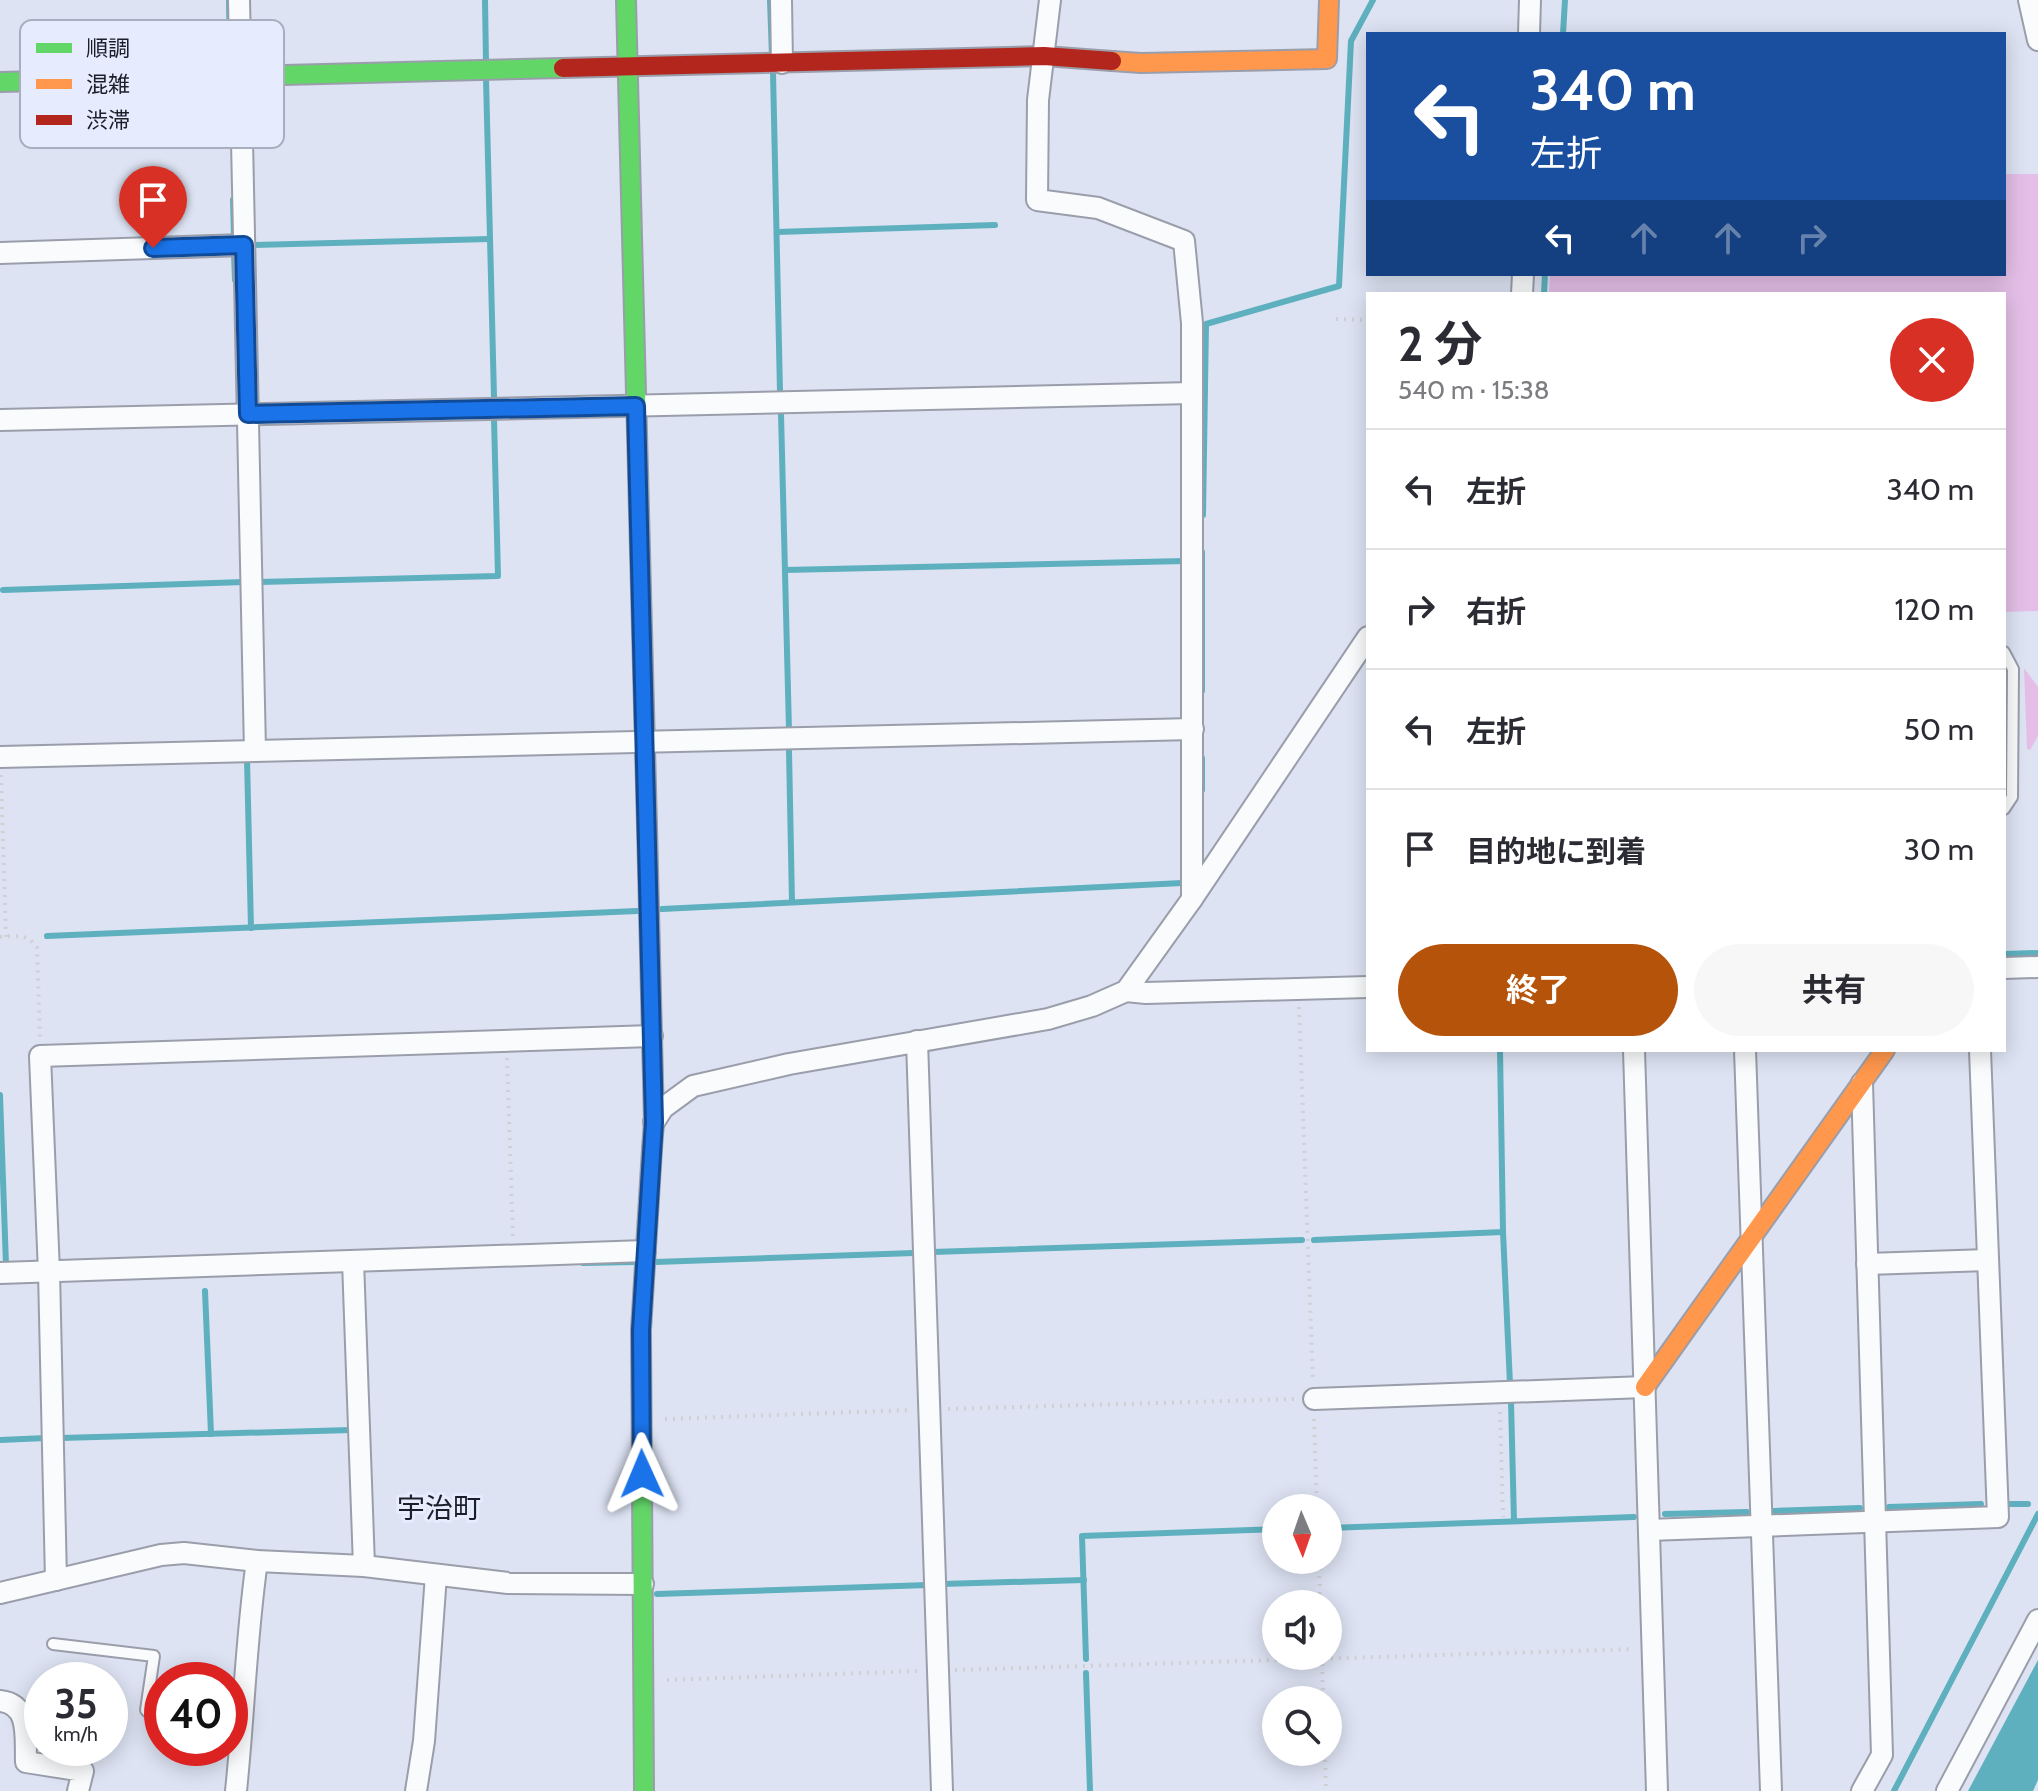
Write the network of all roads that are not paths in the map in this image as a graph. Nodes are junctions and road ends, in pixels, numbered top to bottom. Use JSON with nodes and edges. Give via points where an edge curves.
{"nodes":[{"id":1,"x":239,"y":0,"type":"edge"},
{"id":2,"x":626,"y":0,"type":"edge"},
{"id":3,"x":781,"y":0,"type":"edge"},
{"id":4,"x":1050,"y":0,"type":"edge"},
{"id":5,"x":1329,"y":0,"type":"edge"},
{"id":6,"x":1530,"y":0,"type":"edge"},
{"id":7,"x":2029,"y":0,"type":"edge"},
{"id":8,"x":240,"y":20,"type":"edge"},
{"id":9,"x":1529,"y":32,"type":"edge"},
{"id":10,"x":2038,"y":40,"type":"edge"},
{"id":11,"x":1044,"y":56,"type":"junction"},
{"id":12,"x":782,"y":63,"type":"junction"},
{"id":13,"x":628,"y":67,"type":"junction"},
{"id":14,"x":284,"y":75,"type":"edge"},
{"id":15,"x":0,"y":82,"type":"edge"},
{"id":16,"x":20,"y":82,"type":"edge"},
{"id":17,"x":242,"y":148,"type":"edge"},
{"id":18,"x":244,"y":245,"type":"junction"},
{"id":19,"x":0,"y":253,"type":"edge"},
{"id":20,"x":1192,"y":393,"type":"junction"},
{"id":21,"x":636,"y":406,"type":"junction"},
{"id":22,"x":248,"y":414,"type":"junction"},
{"id":23,"x":0,"y":420,"type":"edge"},
{"id":24,"x":1366,"y":640,"type":"edge"},
{"id":25,"x":2006,"y":656,"type":"edge"},
{"id":26,"x":1193,"y":729,"type":"junction"},
{"id":27,"x":645,"y":741,"type":"junction"},
{"id":28,"x":0,"y":742,"type":"edge"},
{"id":29,"x":255,"y":751,"type":"junction"},
{"id":30,"x":0,"y":757,"type":"edge"},
{"id":31,"x":2008,"y":773,"type":"edge"},
{"id":32,"x":2006,"y":806,"type":"edge"},
{"id":33,"x":1192,"y":899,"type":"junction"},
{"id":34,"x":2038,"y":967,"type":"edge"},
{"id":35,"x":2006,"y":968,"type":"edge"},
{"id":36,"x":1366,"y":987,"type":"edge"},
{"id":37,"x":1126,"y":991,"type":"junction"},
{"id":38,"x":652,"y":1036,"type":"junction"},
{"id":39,"x":917,"y":1041,"type":"junction"},
{"id":40,"x":1634,"y":1052,"type":"edge"},
{"id":41,"x":1745,"y":1052,"type":"edge"},
{"id":42,"x":1884,"y":1052,"type":"edge"},
{"id":43,"x":1980,"y":1052,"type":"edge"},
{"id":44,"x":1862,"y":1083,"type":"junction"},
{"id":45,"x":654,"y":1122,"type":"junction"},
{"id":46,"x":1752,"y":1238,"type":"junction"},
{"id":47,"x":645,"y":1251,"type":"junction"},
{"id":48,"x":1988,"y":1260,"type":"junction"},
{"id":49,"x":1867,"y":1264,"type":"junction"},
{"id":50,"x":353,"y":1268,"type":"junction"},
{"id":51,"x":0,"y":1273,"type":"edge"},
{"id":52,"x":49,"y":1278,"type":"junction"},
{"id":53,"x":1645,"y":1387,"type":"junction"},
{"id":54,"x":1314,"y":1399,"type":"road end"},
{"id":55,"x":1875,"y":1522,"type":"junction"},
{"id":56,"x":1761,"y":1526,"type":"junction"},
{"id":57,"x":1649,"y":1530,"type":"junction"},
{"id":58,"x":257,"y":1561,"type":"junction"},
{"id":59,"x":364,"y":1566,"type":"junction"},
{"id":60,"x":436,"y":1575,"type":"junction"},
{"id":61,"x":56,"y":1580,"type":"junction"},
{"id":62,"x":643,"y":1584,"type":"junction"},
{"id":63,"x":0,"y":1593,"type":"edge"},
{"id":64,"x":2038,"y":1620,"type":"edge"},
{"id":65,"x":53,"y":1644,"type":"dead end"},
{"id":66,"x":153,"y":1662,"type":"edge"},
{"id":67,"x":244,"y":1662,"type":"edge"},
{"id":68,"x":0,"y":1701,"type":"edge"},
{"id":69,"x":236,"y":1766,"type":"edge"},
{"id":70,"x":78,"y":1791,"type":"edge"},
{"id":71,"x":236,"y":1791,"type":"edge"},
{"id":72,"x":416,"y":1791,"type":"edge"},
{"id":73,"x":644,"y":1791,"type":"edge"},
{"id":74,"x":942,"y":1791,"type":"edge"},
{"id":75,"x":1657,"y":1791,"type":"edge"},
{"id":76,"x":1771,"y":1791,"type":"edge"},
{"id":77,"x":1862,"y":1791,"type":"edge"},
{"id":78,"x":1947,"y":1791,"type":"edge"}],
"edges":[{"from":1,"to":8,"type":"street"},
{"from":2,"to":13,"type":"street"},
{"from":3,"to":12,"type":"street"},
{"from":4,"to":11,"type":"street"},
{"from":5,"to":11,"type":"street","via":[[1327,59],[1141,63]]},
{"from":6,"to":9,"type":"street"},
{"from":7,"to":10,"type":"street"},
{"from":11,"to":12,"type":"street"},
{"from":11,"to":20,"type":"street","via":[[1037,200],[1098,208],[1184,241]]},
{"from":12,"to":13,"type":"street"},
{"from":13,"to":14,"type":"street"},
{"from":13,"to":21,"type":"street"},
{"from":15,"to":16,"type":"street"},
{"from":17,"to":18,"type":"street"},
{"from":18,"to":19,"type":"street"},
{"from":18,"to":22,"type":"street"},
{"from":20,"to":21,"type":"street"},
{"from":20,"to":26,"type":"street"},
{"from":21,"to":22,"type":"street"},
{"from":21,"to":27,"type":"street"},
{"from":22,"to":23,"type":"street"},
{"from":22,"to":29,"type":"street"},
{"from":24,"to":33,"type":"street"},
{"from":25,"to":31,"type":"lane","via":[[2013,669]]},
{"from":26,"to":27,"type":"street"},
{"from":26,"to":33,"type":"street"},
{"from":27,"to":29,"type":"street"},
{"from":27,"to":38,"type":"street"},
{"from":28,"to":30,"type":"street"},
{"from":29,"to":30,"type":"street"},
{"from":31,"to":32,"type":"lane","via":[[2012,797]]},
{"from":33,"to":37,"type":"street"},
{"from":34,"to":35,"type":"street"},
{"from":36,"to":37,"type":"street"},
{"from":37,"to":39,"type":"street","via":[[1048,1019]]},
{"from":38,"to":45,"type":"street"},
{"from":38,"to":52,"type":"street","via":[[40,1056]]},
{"from":39,"to":45,"type":"street","via":[[693,1086],[663,1108]]},
{"from":39,"to":74,"type":"street"},
{"from":40,"to":53,"type":"street"},
{"from":41,"to":46,"type":"street"},
{"from":42,"to":44,"type":"street"},
{"from":43,"to":48,"type":"street"},
{"from":44,"to":46,"type":"street"},
{"from":44,"to":49,"type":"street"},
{"from":45,"to":47,"type":"street"},
{"from":46,"to":53,"type":"street"},
{"from":46,"to":56,"type":"street"},
{"from":47,"to":50,"type":"street"},
{"from":47,"to":62,"type":"street"},
{"from":48,"to":49,"type":"street"},
{"from":48,"to":55,"type":"street","via":[[1998,1517]]},
{"from":49,"to":55,"type":"street"},
{"from":50,"to":52,"type":"street"},
{"from":50,"to":59,"type":"street"},
{"from":51,"to":52,"type":"street"},
{"from":52,"to":61,"type":"street"},
{"from":53,"to":54,"type":"street"},
{"from":53,"to":57,"type":"street"},
{"from":55,"to":56,"type":"street"},
{"from":55,"to":77,"type":"street","via":[[1882,1755]]},
{"from":56,"to":57,"type":"street"},
{"from":56,"to":76,"type":"street"},
{"from":57,"to":75,"type":"street"},
{"from":58,"to":59,"type":"street"},
{"from":58,"to":61,"type":"street","via":[[161,1555]]},
{"from":58,"to":67,"type":"street"},
{"from":59,"to":60,"type":"street"},
{"from":60,"to":62,"type":"street","via":[[508,1583]]},
{"from":60,"to":72,"type":"street"},
{"from":61,"to":63,"type":"street"},
{"from":62,"to":73,"type":"street"},
{"from":64,"to":78,"type":"street"},
{"from":65,"to":66,"type":"lane","via":[[154,1656]]},
{"from":68,"to":70,"type":"street","via":[[18,1707],[24,1720],[26,1762],[83,1771]]},
{"from":69,"to":71,"type":"street"}]}
